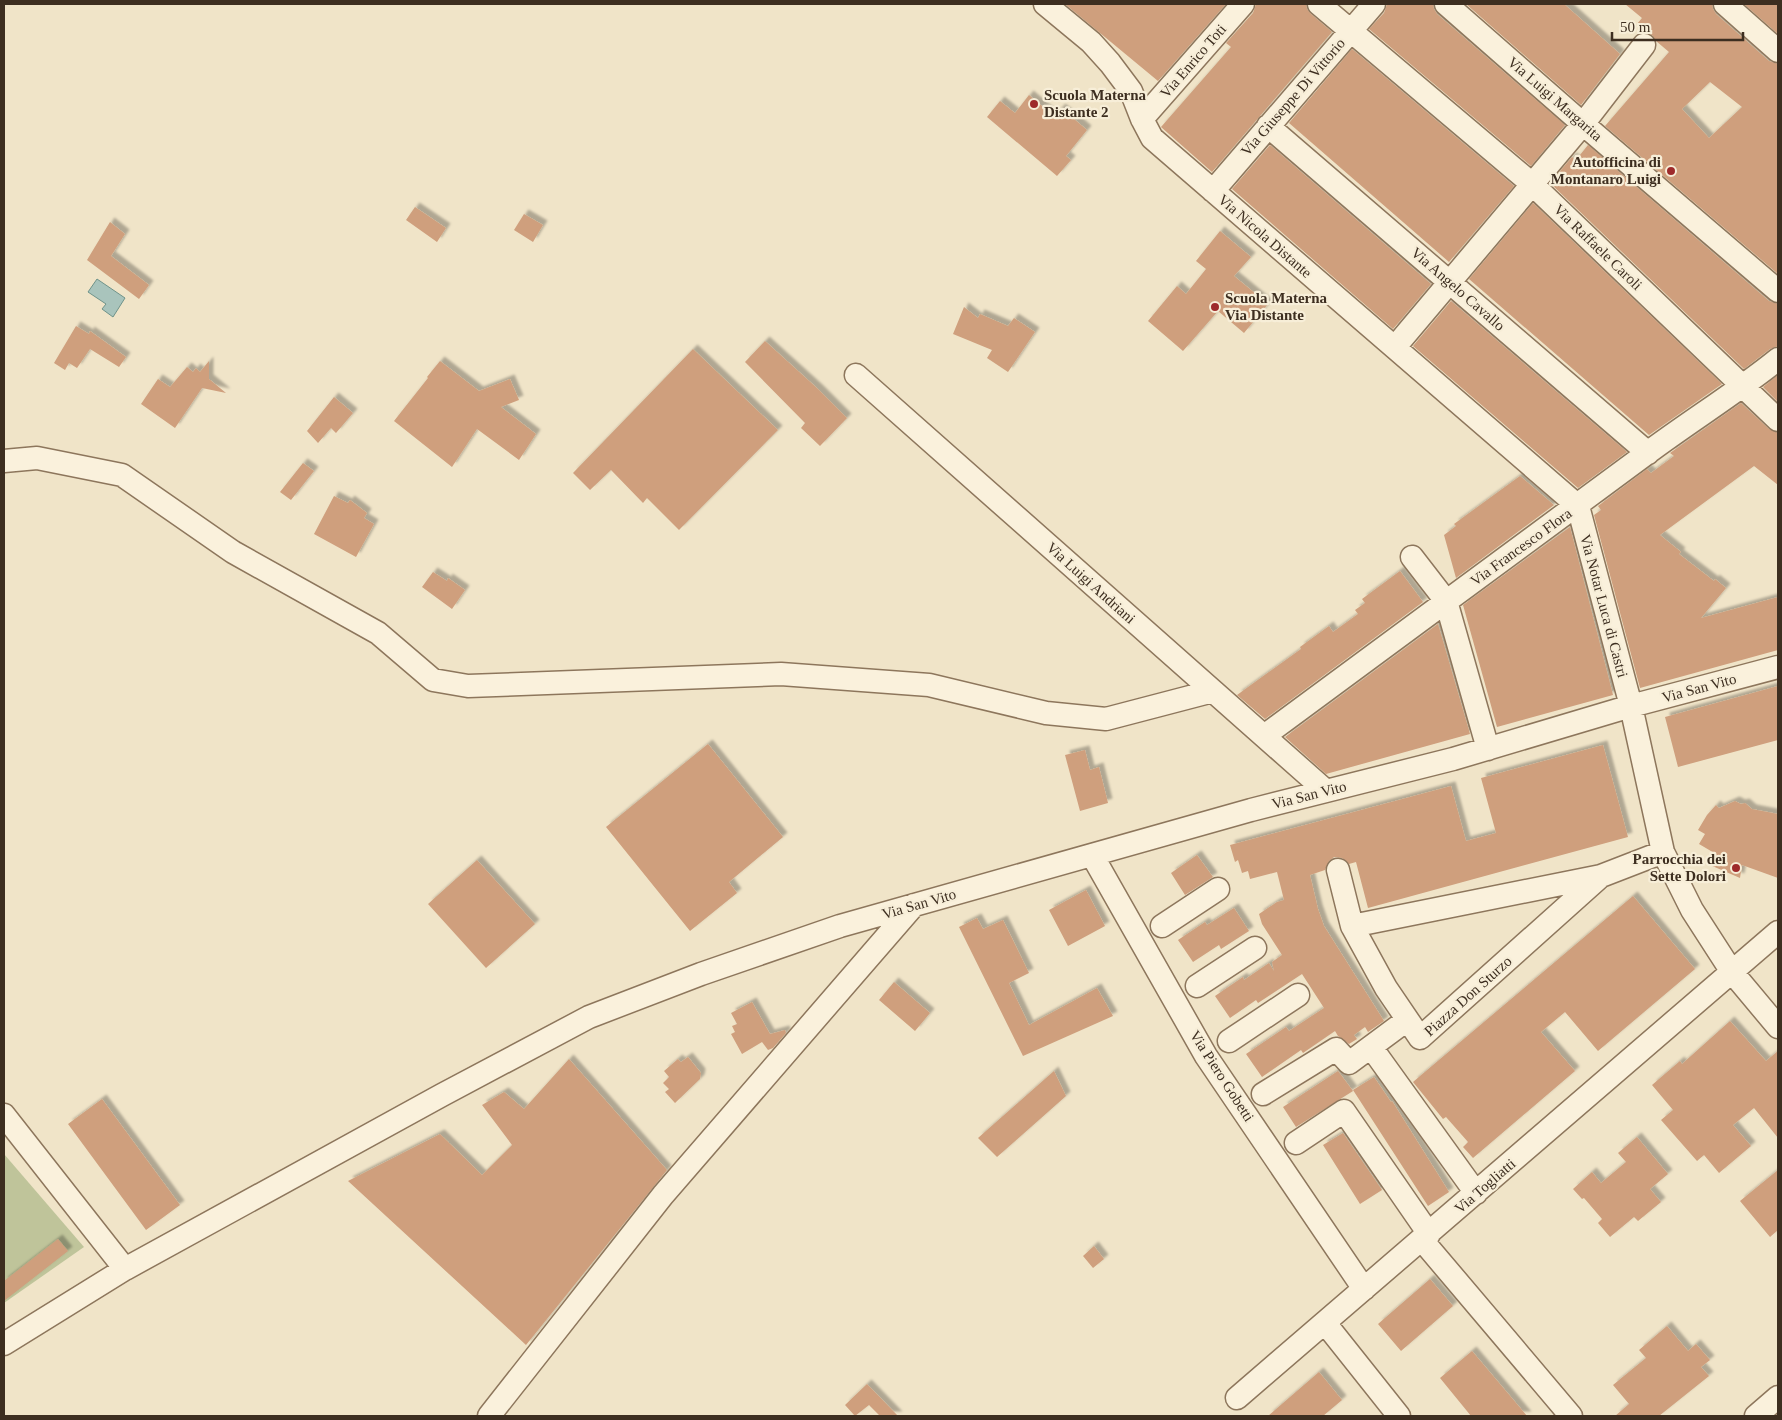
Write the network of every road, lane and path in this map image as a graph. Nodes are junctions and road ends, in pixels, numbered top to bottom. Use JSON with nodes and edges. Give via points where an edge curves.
{"nodes":[{"id":1,"x":1045,"y":4,"type":"edge"},
{"id":2,"x":1243,"y":4,"type":"edge"},
{"id":3,"x":1318,"y":4,"type":"edge"},
{"id":4,"x":1374,"y":4,"type":"edge"},
{"id":5,"x":1446,"y":4,"type":"edge"},
{"id":6,"x":1725,"y":4,"type":"edge"},
{"id":7,"x":1351,"y":31,"type":"junction"},
{"id":8,"x":1644,"y":45,"type":"dead end"},
{"id":9,"x":1778,"y":52,"type":"edge"},
{"id":10,"x":1142,"y":119,"type":"junction"},
{"id":11,"x":1582,"y":124,"type":"junction"},
{"id":12,"x":1268,"y":126,"type":"junction"},
{"id":13,"x":1532,"y":184,"type":"junction"},
{"id":14,"x":1213,"y":191,"type":"junction"},
{"id":15,"x":1450,"y":281,"type":"junction"},
{"id":16,"x":1778,"y":291,"type":"edge"},
{"id":17,"x":1395,"y":348,"type":"junction"},
{"id":18,"x":1778,"y":359,"type":"edge"},
{"id":19,"x":856,"y":375,"type":"dead end"},
{"id":20,"x":1744,"y":386,"type":"junction"},
{"id":21,"x":1778,"y":420,"type":"edge"},
{"id":22,"x":1648,"y":453,"type":"junction"},
{"id":23,"x":4,"y":461,"type":"edge"},
{"id":24,"x":1578,"y":506,"type":"junction"},
{"id":25,"x":1412,"y":557,"type":"dead end"},
{"id":26,"x":1446,"y":601,"type":"junction"},
{"id":27,"x":1778,"y":666,"type":"edge"},
{"id":28,"x":1212,"y":691,"type":"junction"},
{"id":29,"x":1630,"y":706,"type":"junction"},
{"id":30,"x":1264,"y":736,"type":"junction"},
{"id":31,"x":1488,"y":749,"type":"junction"},
{"id":32,"x":1326,"y":791,"type":"junction"},
{"id":33,"x":1663,"y":852,"type":"junction"},
{"id":34,"x":1092,"y":855,"type":"junction"},
{"id":35,"x":1338,"y":870,"type":"dead end"},
{"id":36,"x":1601,"y":876,"type":"junction"},
{"id":37,"x":1218,"y":889,"type":"dead end"},
{"id":38,"x":914,"y":905,"type":"junction"},
{"id":39,"x":1162,"y":926,"type":"dead end"},
{"id":40,"x":1352,"y":926,"type":"junction"},
{"id":41,"x":1778,"y":932,"type":"edge"},
{"id":42,"x":1255,"y":948,"type":"dead end"},
{"id":43,"x":1732,"y":972,"type":"junction"},
{"id":44,"x":1197,"y":986,"type":"dead end"},
{"id":45,"x":1298,"y":995,"type":"dead end"},
{"id":46,"x":1407,"y":1020,"type":"junction"},
{"id":47,"x":1778,"y":1027,"type":"edge"},
{"id":48,"x":1229,"y":1041,"type":"dead end"},
{"id":49,"x":1371,"y":1047,"type":"junction"},
{"id":50,"x":1263,"y":1094,"type":"dead end"},
{"id":51,"x":4,"y":1115,"type":"edge"},
{"id":52,"x":1296,"y":1143,"type":"dead end"},
{"id":53,"x":1476,"y":1194,"type":"junction"},
{"id":54,"x":1426,"y":1237,"type":"junction"},
{"id":55,"x":125,"y":1270,"type":"junction"},
{"id":56,"x":1364,"y":1289,"type":"junction"},
{"id":57,"x":1325,"y":1323,"type":"junction"},
{"id":58,"x":4,"y":1344,"type":"edge"},
{"id":59,"x":1778,"y":1397,"type":"edge"},
{"id":60,"x":1237,"y":1398,"type":"dead end"},
{"id":61,"x":489,"y":1416,"type":"edge"},
{"id":62,"x":1399,"y":1416,"type":"edge"},
{"id":63,"x":1571,"y":1416,"type":"edge"},
{"id":64,"x":1756,"y":1416,"type":"edge"}],
"edges":[{"from":1,"to":10,"type":"street","name":"Via Nicola Distante","via":[[1091,42],[1110,63],[1131,91]]},
{"from":2,"to":10,"type":"street","name":"Via Enrico Toti"},
{"from":3,"to":7,"type":"street","name":"Via Raffaele Caroli"},
{"from":4,"to":7,"type":"street","name":"Via Giuseppe Di Vittorio"},
{"from":5,"to":11,"type":"street","name":"Via Luigi Margarita"},
{"from":6,"to":9,"type":"street"},
{"from":7,"to":12,"type":"street","name":"Via Giuseppe Di Vittorio"},
{"from":7,"to":13,"type":"street","name":"Via Raffaele Caroli"},
{"from":8,"to":11,"type":"street"},
{"from":10,"to":14,"type":"street","name":"Via Nicola Distante","via":[[1152,138]]},
{"from":11,"to":13,"type":"street"},
{"from":11,"to":16,"type":"street","name":"Via Luigi Margarita"},
{"from":12,"to":14,"type":"street","name":"Via Giuseppe Di Vittorio"},
{"from":12,"to":15,"type":"street","name":"Via Angelo Cavallo"},
{"from":13,"to":15,"type":"street"},
{"from":13,"to":20,"type":"street","name":"Via Raffaele Caroli"},
{"from":14,"to":17,"type":"street","name":"Via Nicola Distante"},
{"from":15,"to":17,"type":"street"},
{"from":15,"to":22,"type":"street","name":"Via Angelo Cavallo"},
{"from":17,"to":24,"type":"street","name":"Via Nicola Distante"},
{"from":18,"to":20,"type":"street","name":"Via Francesco Flora"},
{"from":19,"to":28,"type":"street","name":"Via Luigi Andriani"},
{"from":20,"to":21,"type":"street","name":"Via Raffaele Caroli"},
{"from":20,"to":22,"type":"street","name":"Via Francesco Flora"},
{"from":22,"to":24,"type":"street","name":"Via Francesco Flora"},
{"from":23,"to":28,"type":"street","via":[[37,458],[122,475],[233,552],[378,634],[434,680],[468,686],[781,674],[929,685],[1046,713],[1106,719]]},
{"from":24,"to":26,"type":"street","name":"Via Francesco Flora"},
{"from":24,"to":29,"type":"street","name":"Via Notar Luca di Castri"},
{"from":25,"to":26,"type":"street"},
{"from":26,"to":30,"type":"street","name":"Via Francesco Flora"},
{"from":26,"to":31,"type":"street"},
{"from":27,"to":29,"type":"street","name":"Via San Vito"},
{"from":28,"to":30,"type":"street","name":"Via Luigi Andriani"},
{"from":29,"to":31,"type":"street","name":"Via San Vito"},
{"from":29,"to":33,"type":"street","name":"Via Notar Luca di Castri"},
{"from":30,"to":32,"type":"street","name":"Via Luigi Andriani"},
{"from":31,"to":32,"type":"street","name":"Via San Vito"},
{"from":32,"to":34,"type":"street","name":"Via San Vito"},
{"from":33,"to":36,"type":"street","name":"Piazza Don Sturzo"},
{"from":33,"to":43,"type":"street","name":"Via Notar Luca di Castri","via":[[1692,910]]},
{"from":34,"to":38,"type":"street","name":"Via San Vito"},
{"from":34,"to":56,"type":"street","name":"Via Piero Gobetti","via":[[1206,1056]]},
{"from":35,"to":40,"type":"street"},
{"from":36,"to":40,"type":"street","name":"Piazza Don Sturzo"},
{"from":36,"to":46,"type":"street","name":"Piazza Don Sturzo","via":[[1420,1038]]},
{"from":37,"to":39,"type":"street"},
{"from":38,"to":55,"type":"street","name":"Via San Vito","via":[[840,926],[589,1017]]},
{"from":38,"to":61,"type":"street","via":[[663,1195]]},
{"from":40,"to":46,"type":"street","name":"Piazza Don Sturzo"},
{"from":41,"to":43,"type":"street","name":"Via Togliatti"},
{"from":42,"to":44,"type":"street"},
{"from":43,"to":47,"type":"street","name":"Via Notar Luca di Castri"},
{"from":43,"to":53,"type":"street","name":"Via Togliatti"},
{"from":45,"to":48,"type":"street"},
{"from":46,"to":49,"type":"street"},
{"from":49,"to":50,"type":"street","via":[[1350,1063],[1336,1049]]},
{"from":49,"to":53,"type":"street"},
{"from":51,"to":55,"type":"street"},
{"from":52,"to":54,"type":"street","via":[[1344,1111]]},
{"from":53,"to":54,"type":"street","name":"Via Togliatti"},
{"from":54,"to":56,"type":"street","name":"Via Togliatti"},
{"from":54,"to":63,"type":"street"},
{"from":55,"to":58,"type":"street","name":"Via San Vito"},
{"from":56,"to":57,"type":"street","name":"Via Togliatti"},
{"from":57,"to":60,"type":"street","name":"Via Togliatti"},
{"from":57,"to":62,"type":"street"},
{"from":59,"to":64,"type":"street"}]}
